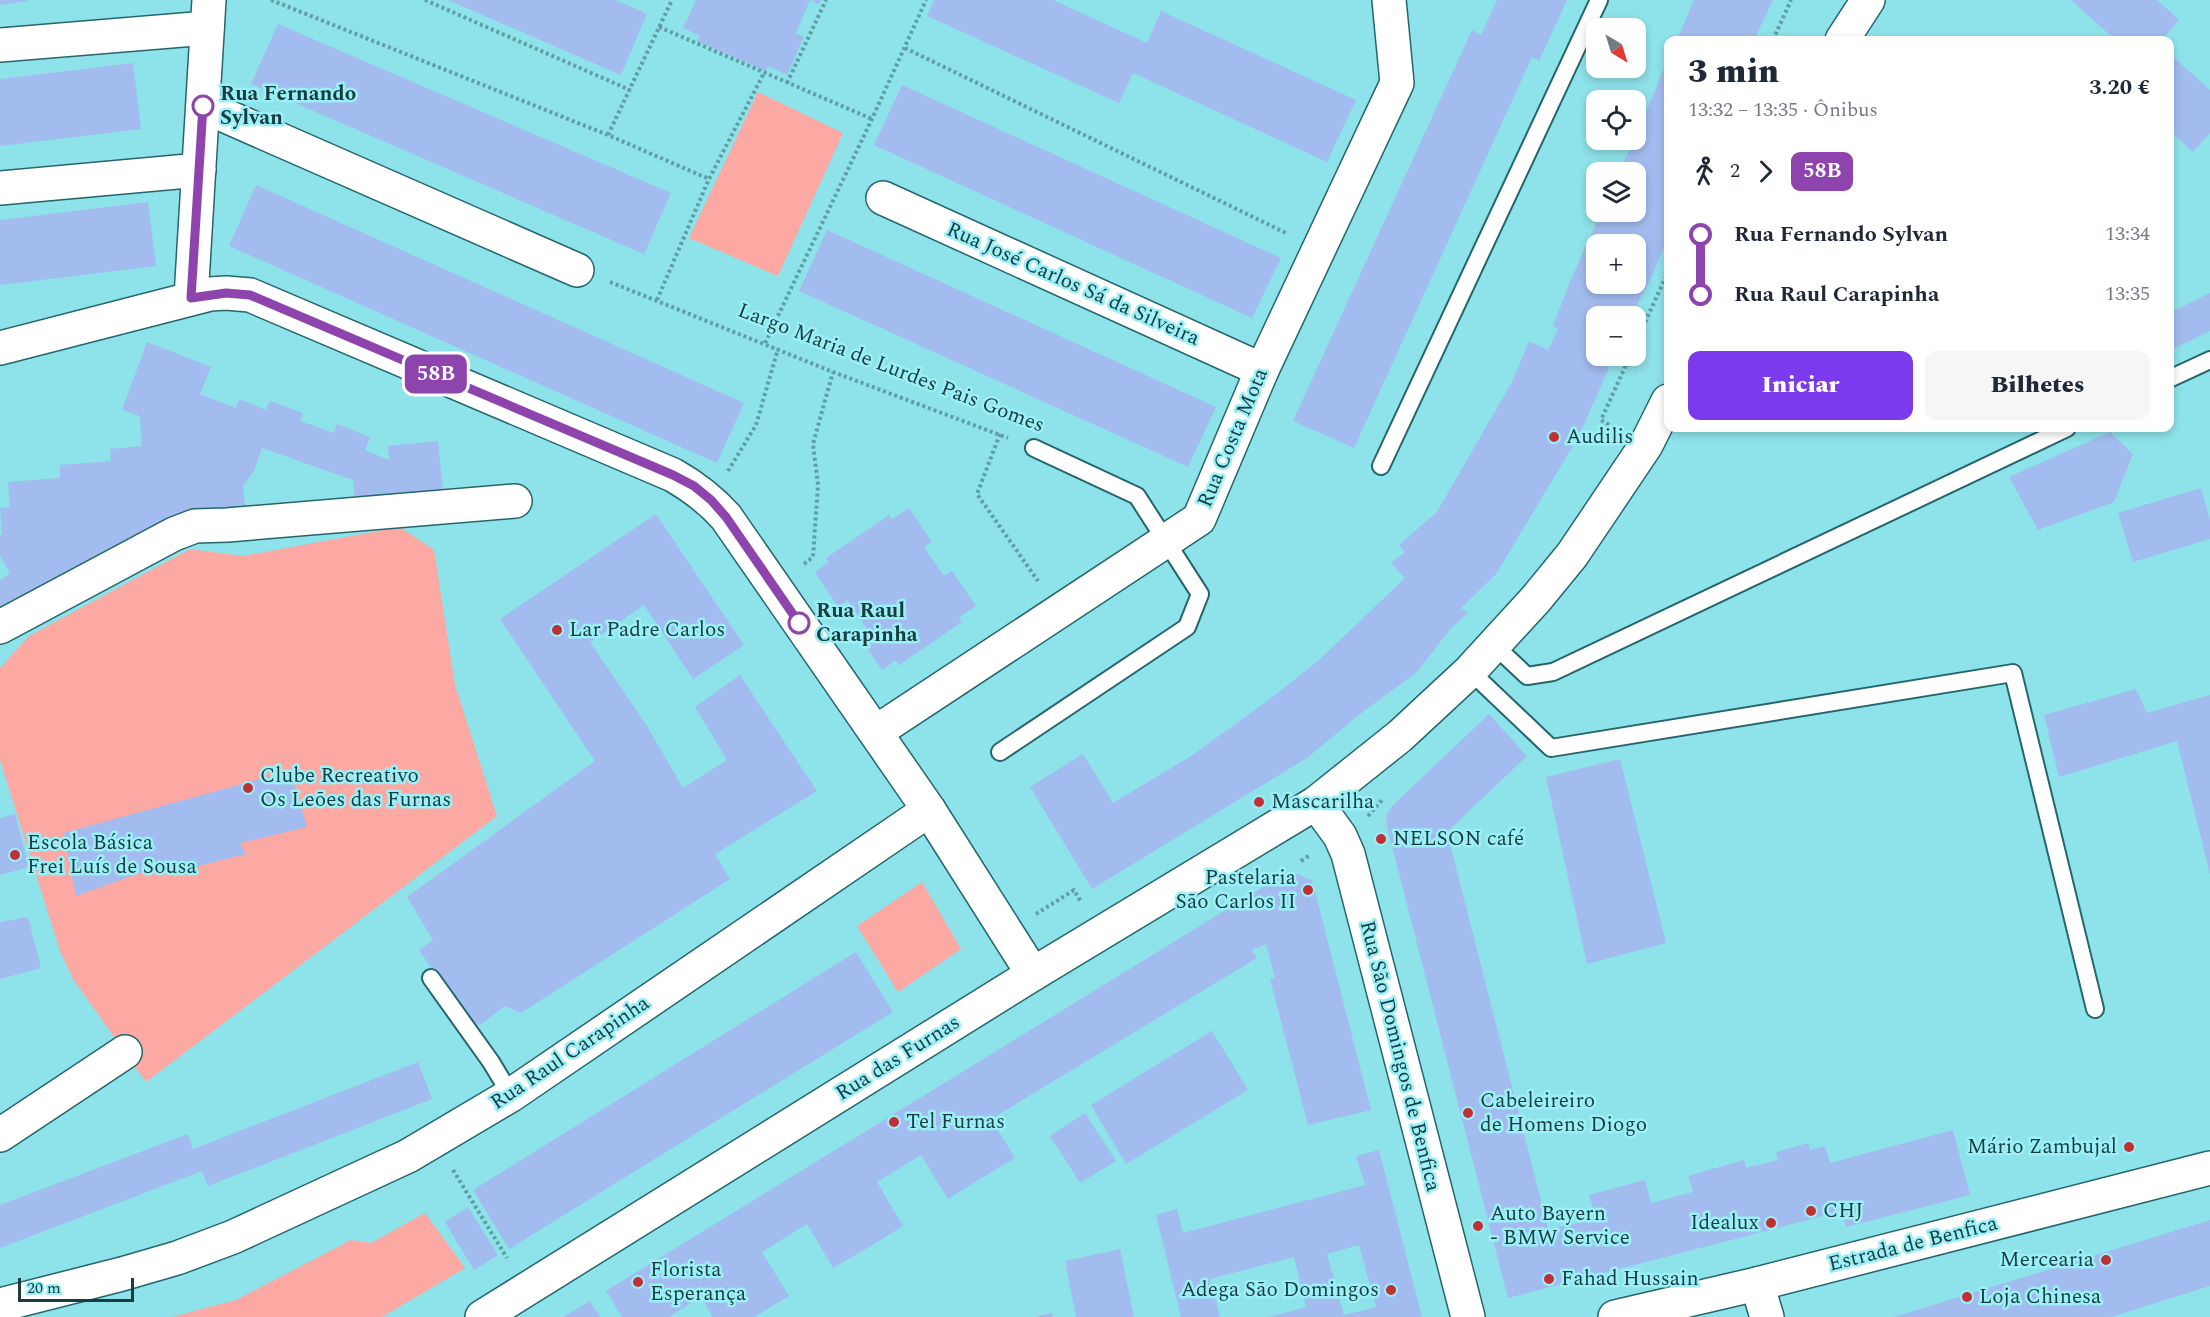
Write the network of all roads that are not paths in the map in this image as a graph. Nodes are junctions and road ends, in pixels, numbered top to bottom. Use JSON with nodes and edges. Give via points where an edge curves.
{"nodes":[{"id":1,"x":1389,"y":0,"type":"edge"},
{"id":2,"x":1599,"y":0,"type":"edge"},
{"id":3,"x":1848,"y":0,"type":"edge"},
{"id":4,"x":1868,"y":0,"type":"edge"},
{"id":5,"x":208,"y":14,"type":"edge"},
{"id":6,"x":1834,"y":36,"type":"edge"},
{"id":7,"x":1845,"y":36,"type":"edge"},
{"id":8,"x":0,"y":45,"type":"edge"},
{"id":9,"x":203,"y":106,"type":"junction"},
{"id":10,"x":199,"y":170,"type":"junction"},
{"id":11,"x":0,"y":188,"type":"edge"},
{"id":12,"x":883,"y":198,"type":"dead end"},
{"id":13,"x":577,"y":270,"type":"road end"},
{"id":14,"x":191,"y":298,"type":"junction"},
{"id":15,"x":0,"y":348,"type":"edge"},
{"id":16,"x":2210,"y":360,"type":"edge"},
{"id":17,"x":1262,"y":370,"type":"junction"},
{"id":18,"x":2174,"y":377,"type":"edge"},
{"id":19,"x":1664,"y":408,"type":"edge"},
{"id":20,"x":2059,"y":432,"type":"edge"},
{"id":21,"x":1034,"y":447,"type":"road end"},
{"id":22,"x":1381,"y":466,"type":"dead end"},
{"id":23,"x":515,"y":501,"type":"dead end"},
{"id":24,"x":1166,"y":541,"type":"junction"},
{"id":25,"x":0,"y":627,"type":"edge"},
{"id":26,"x":1495,"y":646,"type":"junction"},
{"id":27,"x":1470,"y":671,"type":"junction"},
{"id":28,"x":876,"y":732,"type":"junction"},
{"id":29,"x":1000,"y":752,"type":"dead end"},
{"id":30,"x":1316,"y":803,"type":"junction"},
{"id":31,"x":929,"y":810,"type":"junction"},
{"id":32,"x":1033,"y":974,"type":"junction"},
{"id":33,"x":431,"y":978,"type":"dead end"},
{"id":34,"x":2095,"y":1009,"type":"dead end"},
{"id":35,"x":125,"y":1052,"type":"dead end"},
{"id":36,"x":511,"y":1095,"type":"junction"},
{"id":37,"x":0,"y":1135,"type":"edge"},
{"id":38,"x":2210,"y":1168,"type":"edge"},
{"id":39,"x":1757,"y":1284,"type":"junction"},
{"id":40,"x":0,"y":1305,"type":"edge"},
{"id":41,"x":482,"y":1317,"type":"edge"},
{"id":42,"x":1468,"y":1317,"type":"edge"},
{"id":43,"x":1615,"y":1317,"type":"edge"},
{"id":44,"x":1767,"y":1317,"type":"edge"}],
"edges":[{"from":1,"to":17,"type":"street","name":"Rua Costa Mota","via":[[1397,83]]},
{"from":2,"to":22,"type":"lane"},
{"from":3,"to":6,"type":"street"},
{"from":4,"to":7,"type":"street"},
{"from":5,"to":8,"type":"street"},
{"from":5,"to":9,"type":"street"},
{"from":9,"to":10,"type":"street"},
{"from":9,"to":13,"type":"street"},
{"from":10,"to":11,"type":"street"},
{"from":10,"to":14,"type":"street"},
{"from":12,"to":17,"type":"street","name":"Rua José Carlos Sá da Silveira"},
{"from":14,"to":15,"type":"street"},
{"from":14,"to":28,"type":"street","via":[[226,293],[250,295],[694,486],[726,517]]},
{"from":16,"to":18,"type":"lane"},
{"from":17,"to":24,"type":"street","name":"Rua Costa Mota","via":[[1199,519]]},
{"from":19,"to":26,"type":"street","name":"Rua das Furnas","via":[[1646,445],[1572,555]]},
{"from":20,"to":26,"type":"lane","via":[[1553,672],[1527,676]]},
{"from":21,"to":24,"type":"lane","name":"Largo Maria de Lurdes Pais Gomes","via":[[1137,496]]},
{"from":23,"to":25,"type":"street","via":[[195,526]]},
{"from":24,"to":28,"type":"street","name":"Rua Costa Mota"},
{"from":24,"to":29,"type":"lane","name":"Largo Maria de Lurdes Pais Gomes","via":[[1200,594],[1187,627]]},
{"from":26,"to":27,"type":"street","name":"Rua das Furnas"},
{"from":27,"to":30,"type":"street","name":"Rua das Furnas","via":[[1400,736]]},
{"from":27,"to":34,"type":"lane","via":[[1551,748],[2013,673]]},
{"from":28,"to":31,"type":"street"},
{"from":30,"to":32,"type":"street","name":"Rua das Furnas"},
{"from":30,"to":42,"type":"street","name":"Rua São Domingos de Benfica","via":[[1348,854]]},
{"from":31,"to":32,"type":"street"},
{"from":31,"to":36,"type":"street","name":"Rua Raul Carapinha"},
{"from":32,"to":41,"type":"street","name":"Rua das Furnas"},
{"from":33,"to":36,"type":"lane"},
{"from":35,"to":37,"type":"street"},
{"from":36,"to":40,"type":"street","name":"Rua Raul Carapinha","via":[[408,1156],[233,1237],[122,1274]]},
{"from":38,"to":39,"type":"street","name":"Estrada de Benfica"},
{"from":39,"to":43,"type":"street","name":"Estrada de Benfica"},
{"from":39,"to":44,"type":"street"}]}
